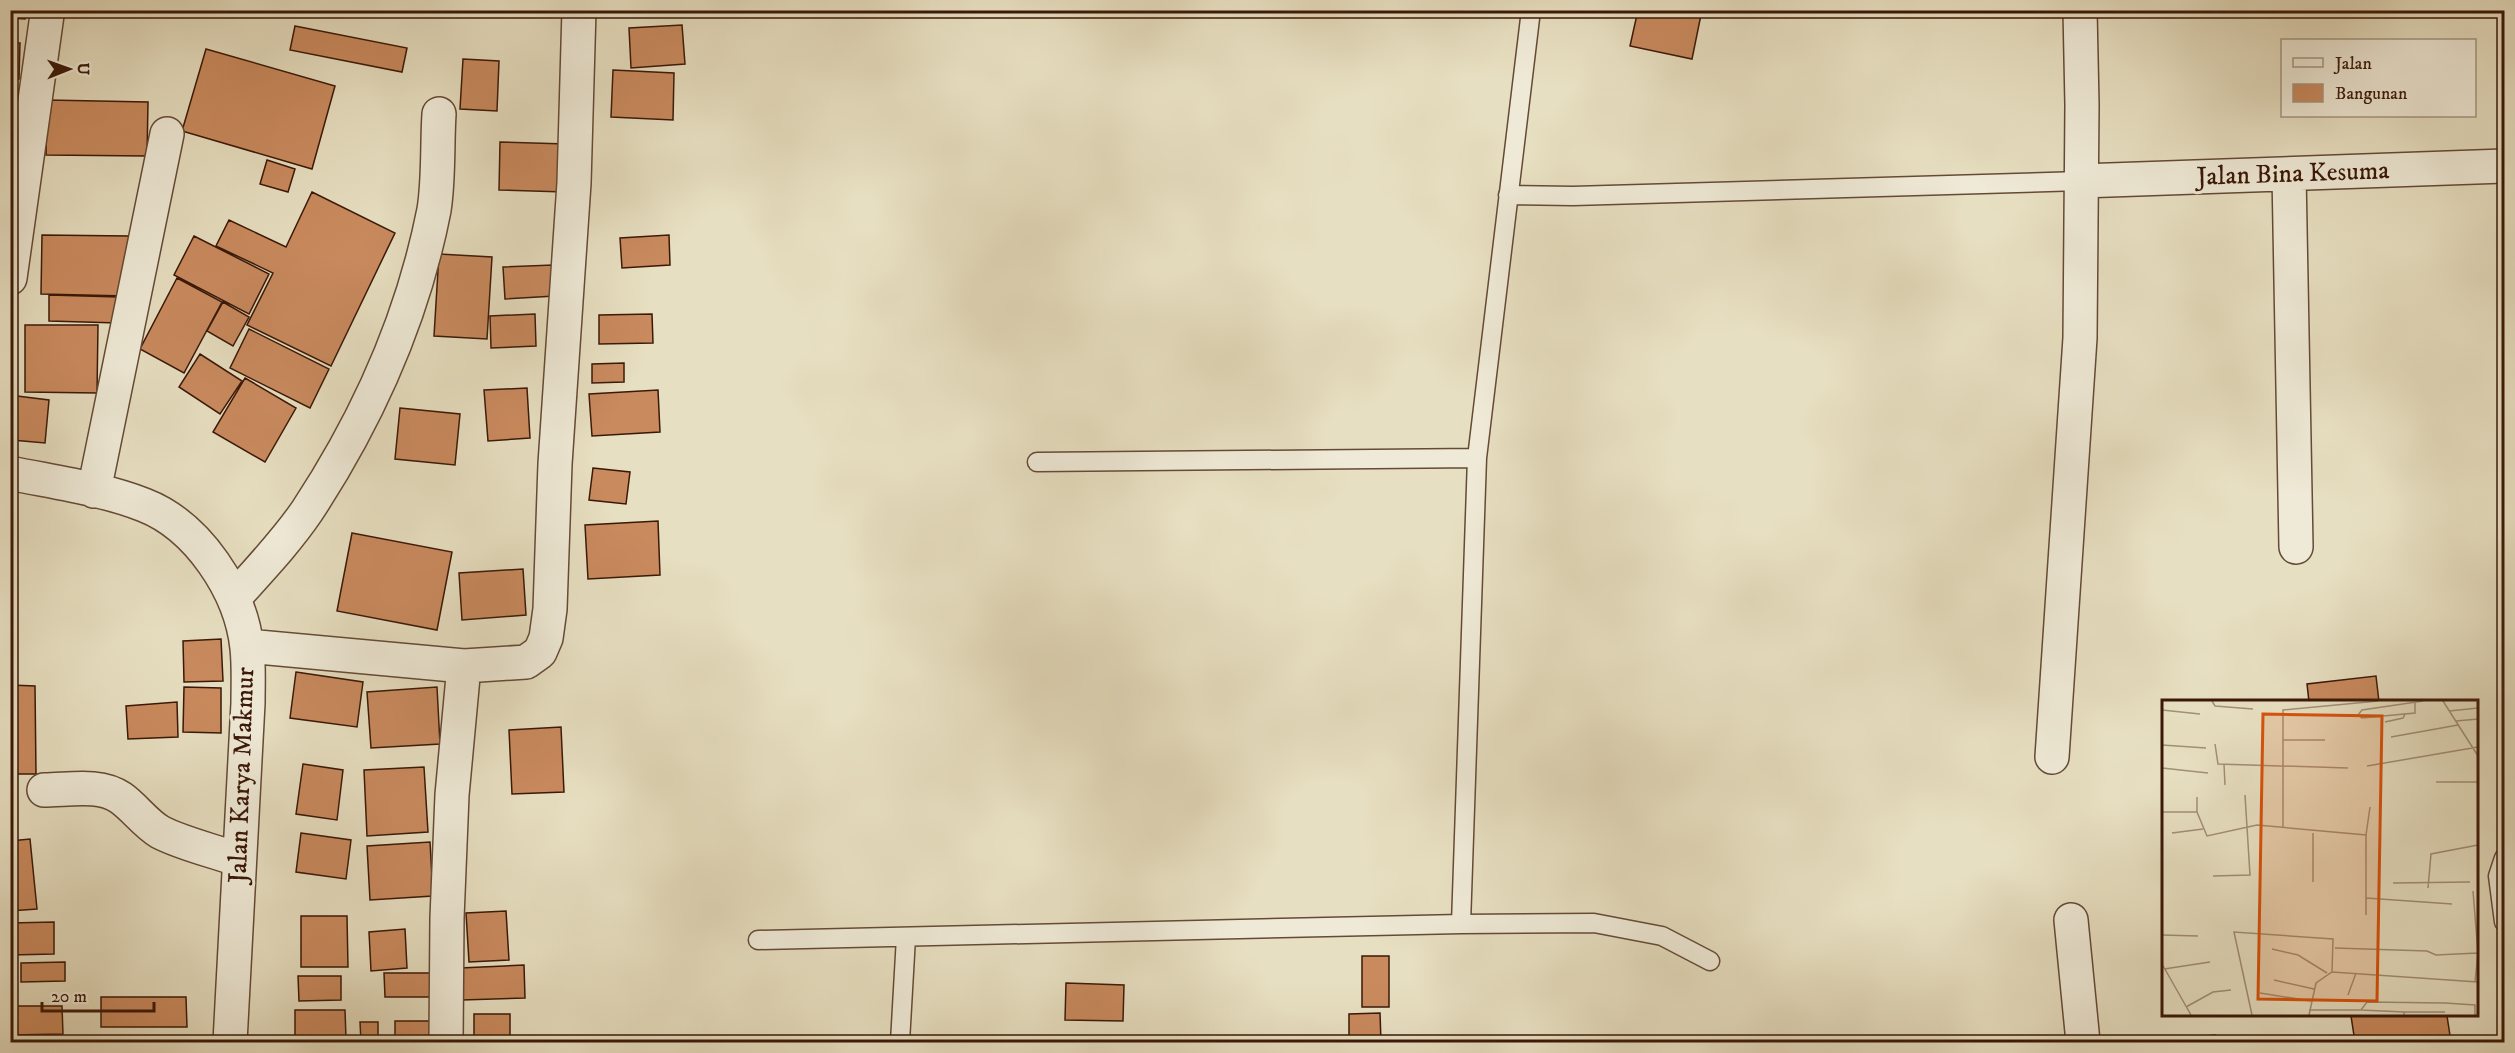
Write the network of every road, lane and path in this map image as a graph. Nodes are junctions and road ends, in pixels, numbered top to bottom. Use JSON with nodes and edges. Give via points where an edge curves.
{"nodes":[{"id":1,"x":579,"y":10,"type":"edge"},
{"id":2,"x":1531,"y":10,"type":"edge"},
{"id":3,"x":2080,"y":10,"type":"edge"},
{"id":4,"x":47,"y":15,"type":"dead end"},
{"id":5,"x":439,"y":114,"type":"dead end"},
{"id":6,"x":167,"y":135,"type":"dead end"},
{"id":7,"x":2505,"y":166,"type":"edge"},
{"id":8,"x":2289,"y":174,"type":"junction"},
{"id":9,"x":2081,"y":181,"type":"junction"},
{"id":10,"x":1508,"y":195,"type":"junction"},
{"id":11,"x":10,"y":278,"type":"edge"},
{"id":12,"x":1477,"y":458,"type":"junction"},
{"id":13,"x":1037,"y":462,"type":"dead end"},
{"id":14,"x":10,"y":472,"type":"edge"},
{"id":15,"x":94,"y":491,"type":"junction"},
{"id":16,"x":2296,"y":547,"type":"dead end"},
{"id":17,"x":234,"y":598,"type":"junction"},
{"id":18,"x":247,"y":646,"type":"junction"},
{"id":19,"x":464,"y":666,"type":"junction"},
{"id":20,"x":2052,"y":757,"type":"dead end"},
{"id":21,"x":44,"y":790,"type":"dead end"},
{"id":22,"x":2505,"y":858,"type":"edge"},
{"id":23,"x":239,"y":860,"type":"junction"},
{"id":24,"x":2071,"y":920,"type":"dead end"},
{"id":25,"x":2505,"y":922,"type":"edge"},
{"id":26,"x":1461,"y":924,"type":"junction"},
{"id":27,"x":906,"y":937,"type":"junction"},
{"id":28,"x":758,"y":940,"type":"dead end"},
{"id":29,"x":1710,"y":961,"type":"dead end"},
{"id":30,"x":230,"y":1042,"type":"edge"},
{"id":31,"x":446,"y":1042,"type":"edge"},
{"id":32,"x":900,"y":1042,"type":"edge"},
{"id":33,"x":2083,"y":1042,"type":"edge"}],
"edges":[{"from":1,"to":19,"type":"street","via":[[574,183],[546,638],[540,652],[526,662]]},
{"from":2,"to":10,"type":"lane"},
{"from":3,"to":9,"type":"street"},
{"from":4,"to":11,"type":"street"},
{"from":5,"to":17,"type":"street","via":[[434,207],[417,285],[393,347],[362,418],[306,512]]},
{"from":6,"to":15,"type":"street"},
{"from":7,"to":8,"type":"street","name":"Jalan Bina Kesuma"},
{"from":8,"to":9,"type":"street","name":"Jalan Bina Kesuma"},
{"from":8,"to":16,"type":"street"},
{"from":9,"to":10,"type":"lane"},
{"from":9,"to":20,"type":"street","via":[[2080,338]]},
{"from":10,"to":12,"type":"lane"},
{"from":12,"to":13,"type":"lane"},
{"from":12,"to":26,"type":"lane"},
{"from":14,"to":15,"type":"street","name":"Jalan Karya Makmur"},
{"from":15,"to":17,"type":"street","name":"Jalan Karya Makmur","via":[[145,505],[176,522],[206,550]]},
{"from":17,"to":18,"type":"street","name":"Jalan Karya Makmur"},
{"from":18,"to":19,"type":"street"},
{"from":18,"to":23,"type":"street","name":"Jalan Karya Makmur","via":[[248,703]]},
{"from":19,"to":31,"type":"street","via":[[452,795]]},
{"from":21,"to":23,"type":"street","via":[[101,789],[113,793],[160,832]]},
{"from":22,"to":25,"type":"lane","via":[[2498,876]]},
{"from":23,"to":30,"type":"street","name":"Jalan Karya Makmur"},
{"from":24,"to":33,"type":"street"},
{"from":26,"to":27,"type":"lane"},
{"from":26,"to":29,"type":"lane","via":[[1594,923],[1662,936]]},
{"from":27,"to":28,"type":"lane"},
{"from":27,"to":32,"type":"lane"}]}
